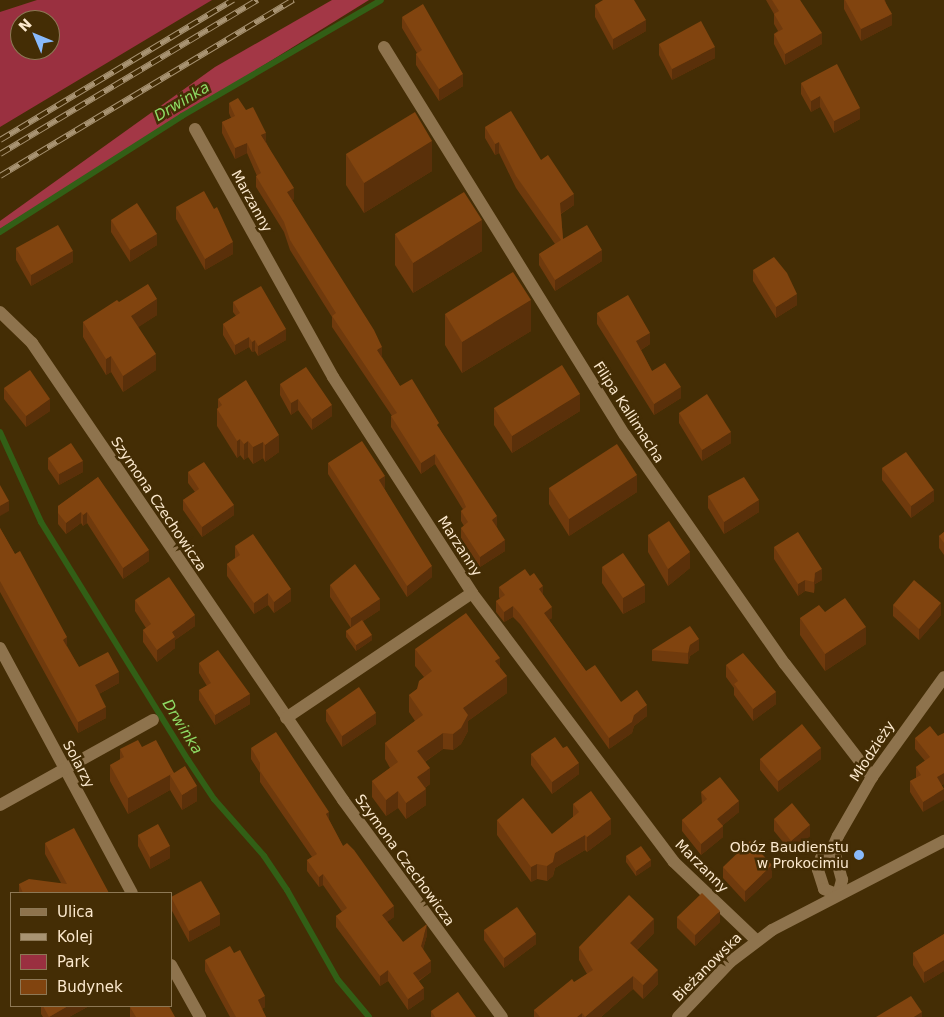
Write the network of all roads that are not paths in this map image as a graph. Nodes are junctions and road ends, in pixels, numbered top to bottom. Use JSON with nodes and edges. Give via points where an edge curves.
{"nodes":[{"id":1,"x":384,"y":47,"type":"dead end"},
{"id":2,"x":195,"y":129,"type":"dead end"},
{"id":3,"x":0,"y":312,"type":"edge"},
{"id":4,"x":472,"y":593,"type":"junction"},
{"id":5,"x":0,"y":648,"type":"edge"},
{"id":6,"x":944,"y":677,"type":"edge"},
{"id":7,"x":286,"y":718,"type":"junction"},
{"id":8,"x":153,"y":720,"type":"dead end"},
{"id":9,"x":65,"y":769,"type":"junction"},
{"id":10,"x":872,"y":777,"type":"junction"},
{"id":11,"x":0,"y":805,"type":"edge"},
{"id":12,"x":944,"y":841,"type":"edge"},
{"id":13,"x":833,"y":847,"type":"junction"},
{"id":14,"x":131,"y":892,"type":"edge"},
{"id":15,"x":838,"y":896,"type":"junction"},
{"id":16,"x":756,"y":940,"type":"junction"},
{"id":17,"x":172,"y":967,"type":"edge"},
{"id":18,"x":200,"y":1017,"type":"edge"},
{"id":19,"x":502,"y":1017,"type":"edge"},
{"id":20,"x":678,"y":1017,"type":"edge"}],
"edges":[{"from":1,"to":10,"type":"street","name":"Filipa Kallimacha","via":[[625,436],[785,664]]},
{"from":2,"to":4,"type":"street","name":"Marzanny","via":[[333,377]]},
{"from":3,"to":7,"type":"street","name":"Szymona Czechowicza","via":[[32,343]]},
{"from":4,"to":7,"type":"street"},
{"from":4,"to":16,"type":"street","name":"Marzanny","via":[[674,862]]},
{"from":5,"to":9,"type":"street","name":"Solarzy"},
{"from":6,"to":10,"type":"street","name":"Młodzieży"},
{"from":7,"to":19,"type":"street","name":"Szymona Czechowicza"},
{"from":8,"to":9,"type":"street"},
{"from":9,"to":11,"type":"street"},
{"from":9,"to":14,"type":"street","name":"Solarzy"},
{"from":10,"to":13,"type":"street","name":"Młodzieży"},
{"from":12,"to":15,"type":"street","name":"Bieżanowska"},
{"from":13,"to":15,"type":"street","via":[[842,880]]},
{"from":13,"to":15,"type":"street","name":"Młodzieży","via":[[821,858],[818,870],[824,889]]},
{"from":15,"to":16,"type":"street","name":"Bieżanowska"},
{"from":16,"to":20,"type":"street","name":"Bieżanowska","via":[[730,962]]},
{"from":17,"to":18,"type":"street"}]}
